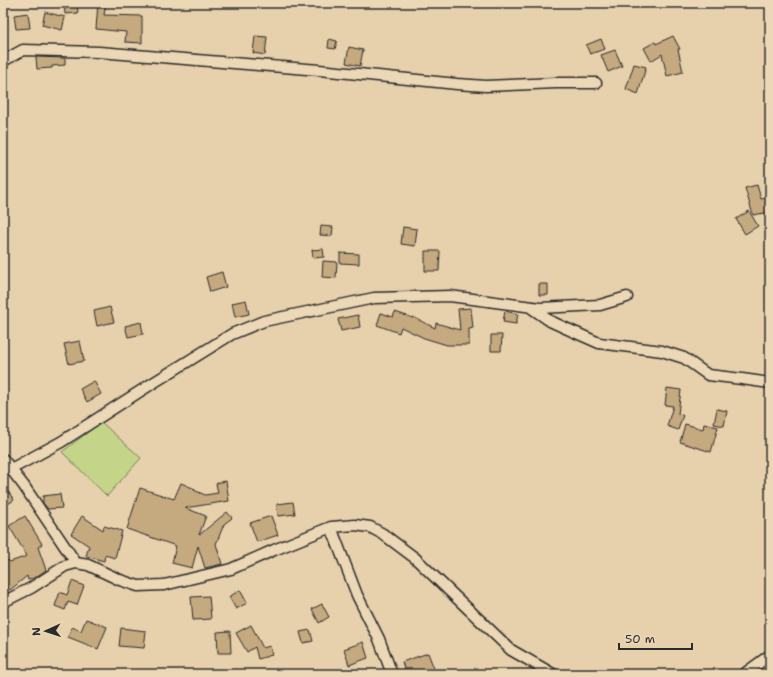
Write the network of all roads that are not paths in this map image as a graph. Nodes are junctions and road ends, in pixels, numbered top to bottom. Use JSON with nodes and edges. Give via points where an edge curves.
{"nodes":[{"id":1,"x":3,"y":61,"type":"edge"},
{"id":2,"x":596,"y":83,"type":"dead end"},
{"id":3,"x":627,"y":297,"type":"dead end"},
{"id":4,"x":530,"y":307,"type":"junction"},
{"id":5,"x":770,"y":383,"type":"edge"},
{"id":6,"x":3,"y":459,"type":"edge"},
{"id":7,"x":11,"y":469,"type":"junction"},
{"id":8,"x":331,"y":527,"type":"junction"},
{"id":9,"x":76,"y":563,"type":"junction"},
{"id":10,"x":3,"y":602,"type":"edge"},
{"id":11,"x":770,"y":655,"type":"edge"},
{"id":12,"x":392,"y":674,"type":"edge"},
{"id":13,"x":553,"y":674,"type":"edge"},
{"id":14,"x":744,"y":674,"type":"edge"}],
"edges":[{"from":1,"to":2,"type":"street","via":[[23,50],[99,52],[486,86]]},
{"from":3,"to":4,"type":"street","via":[[600,305]]},
{"from":4,"to":5,"type":"street","via":[[550,321],[599,343],[662,351],[684,358],[708,375]]},
{"from":4,"to":7,"type":"street","via":[[450,296],[374,298],[264,321],[232,334],[60,442]]},
{"from":6,"to":7,"type":"street"},
{"from":7,"to":9,"type":"street"},
{"from":8,"to":9,"type":"street","via":[[231,569],[164,585],[138,586],[88,565]]},
{"from":8,"to":12,"type":"street","via":[[357,595]]},
{"from":8,"to":13,"type":"street","via":[[355,525],[383,534],[415,558],[511,650]]},
{"from":9,"to":10,"type":"street","via":[[65,566]]},
{"from":11,"to":14,"type":"street"}]}
